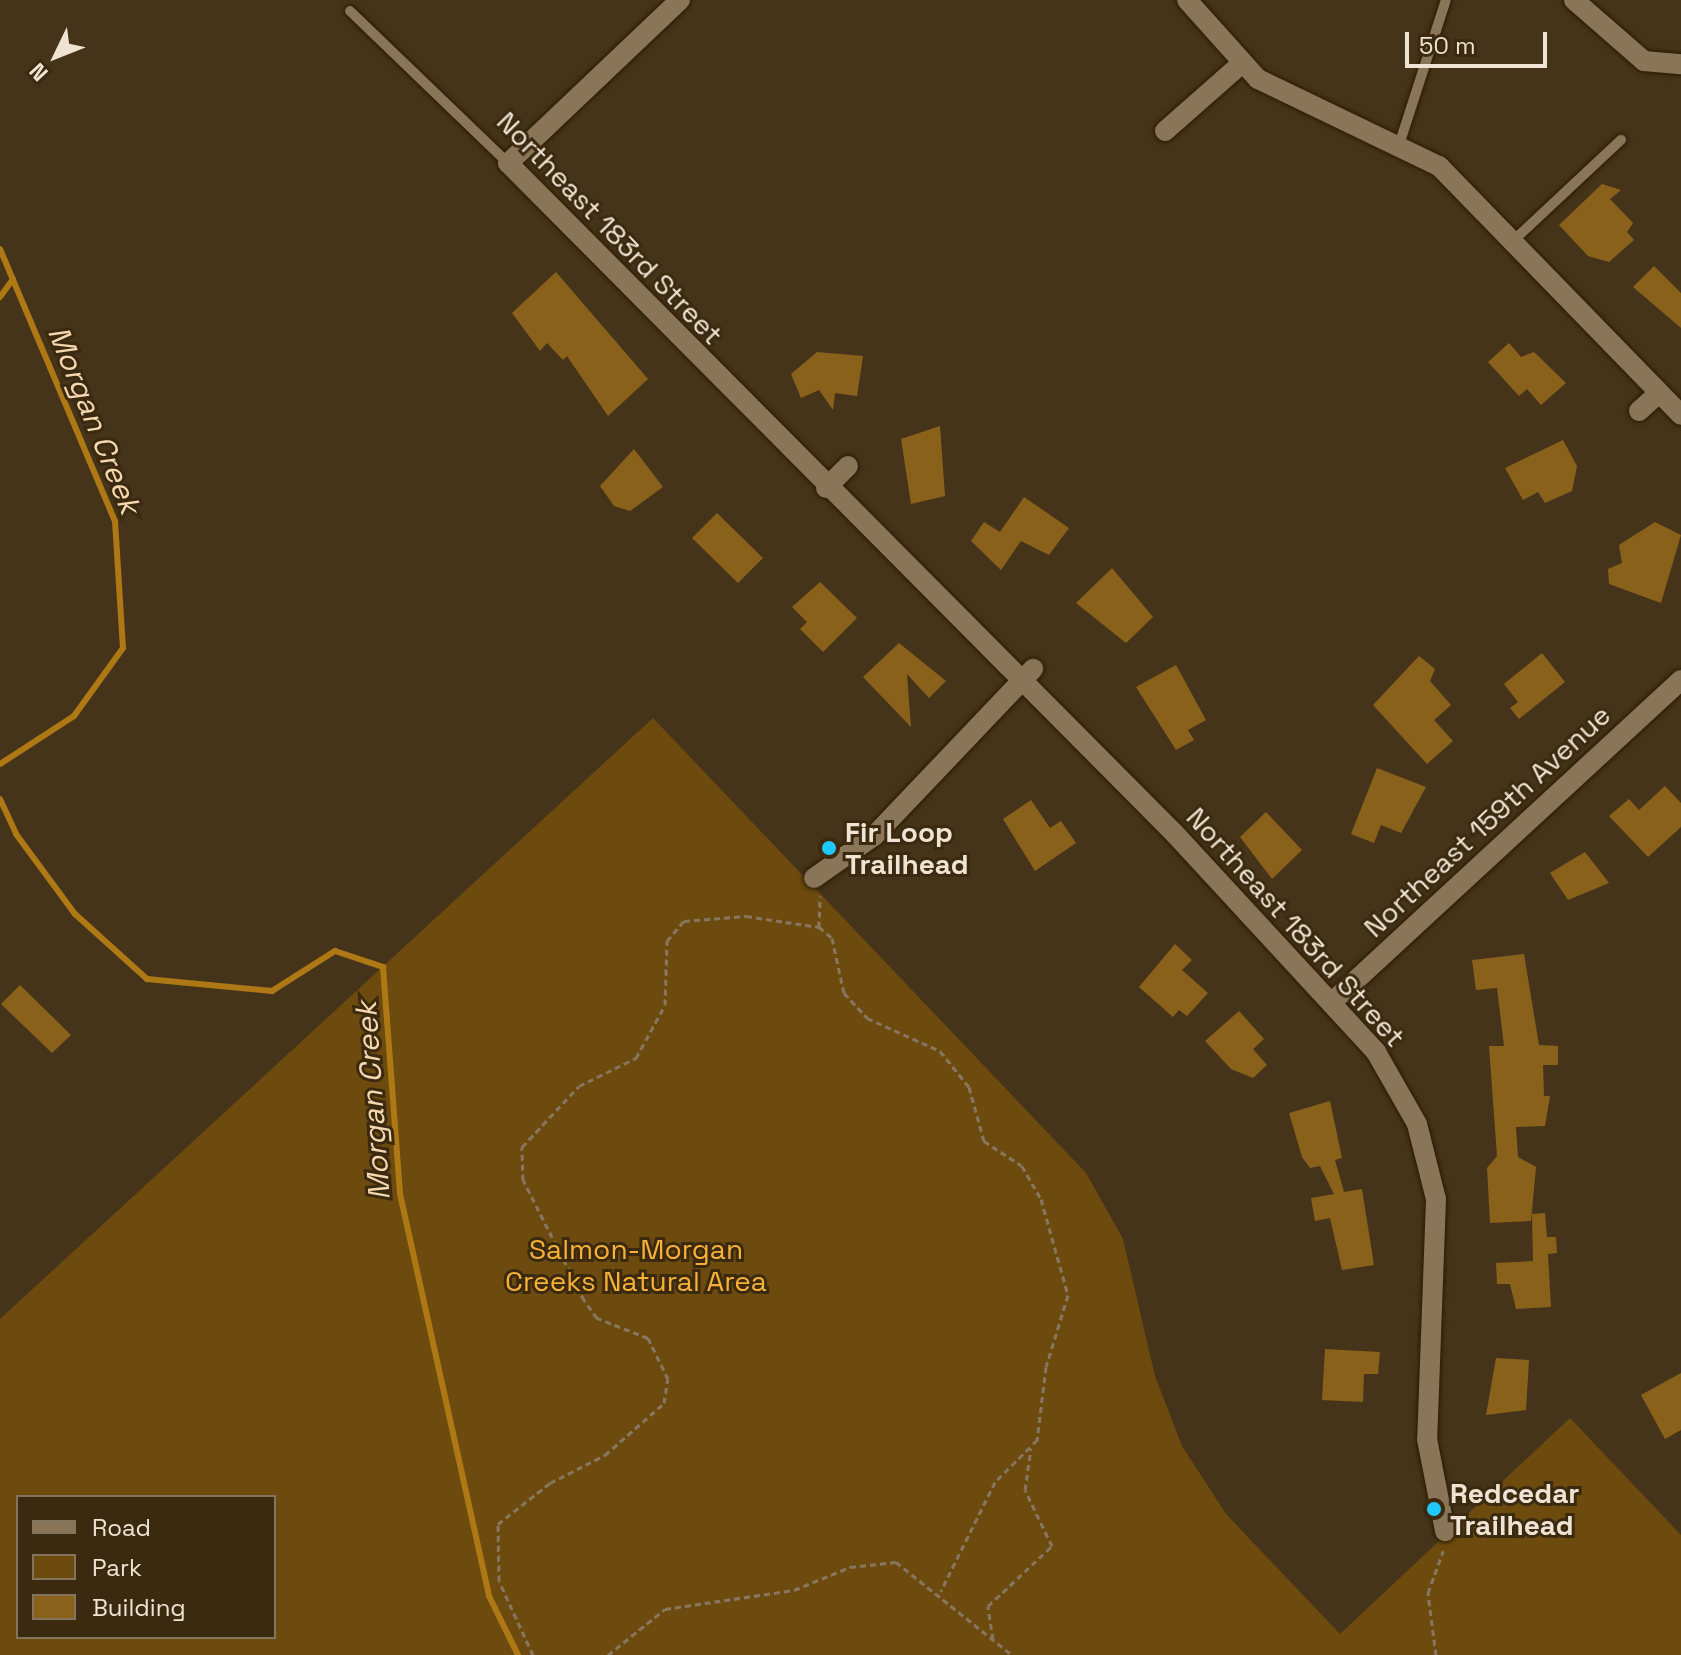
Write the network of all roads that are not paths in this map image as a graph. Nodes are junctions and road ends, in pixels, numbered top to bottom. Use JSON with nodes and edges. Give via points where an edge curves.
{"nodes":[{"id":1,"x":680,"y":0,"type":"edge"},
{"id":2,"x":1187,"y":0,"type":"edge"},
{"id":3,"x":1446,"y":0,"type":"edge"},
{"id":4,"x":1574,"y":0,"type":"edge"},
{"id":5,"x":350,"y":11,"type":"dead end"},
{"id":6,"x":1241,"y":64,"type":"junction"},
{"id":7,"x":1681,"y":64,"type":"edge"},
{"id":8,"x":1165,"y":131,"type":"dead end"},
{"id":9,"x":1621,"y":140,"type":"dead end"},
{"id":10,"x":1400,"y":142,"type":"junction"},
{"id":11,"x":508,"y":163,"type":"junction"},
{"id":12,"x":1513,"y":241,"type":"junction"},
{"id":13,"x":1659,"y":393,"type":"junction"},
{"id":14,"x":1639,"y":411,"type":"dead end"},
{"id":15,"x":1681,"y":415,"type":"edge"},
{"id":16,"x":848,"y":466,"type":"dead end"},
{"id":17,"x":826,"y":488,"type":"junction"},
{"id":18,"x":1027,"y":674,"type":"junction"},
{"id":19,"x":1681,"y":680,"type":"edge"},
{"id":20,"x":814,"y":878,"type":"road end"},
{"id":21,"x":1332,"y":1002,"type":"junction"},
{"id":22,"x":1445,"y":1531,"type":"road end"}],
"edges":[{"from":1,"to":11,"type":"street"},
{"from":2,"to":6,"type":"street"},
{"from":3,"to":10,"type":"lane"},
{"from":4,"to":7,"type":"street","via":[[1644,61]]},
{"from":5,"to":11,"type":"lane","name":"Northeast 183rd Street"},
{"from":6,"to":8,"type":"street"},
{"from":6,"to":10,"type":"street","via":[[1290,100]]},
{"from":9,"to":12,"type":"lane"},
{"from":10,"to":12,"type":"street","via":[[1439,166]]},
{"from":11,"to":17,"type":"street","name":"Northeast 183rd Street"},
{"from":12,"to":13,"type":"street"},
{"from":13,"to":14,"type":"street"},
{"from":13,"to":15,"type":"street"},
{"from":16,"to":17,"type":"street"},
{"from":17,"to":18,"type":"street","name":"Northeast 183rd Street"},
{"from":18,"to":20,"type":"street","via":[[874,836]]},
{"from":18,"to":21,"type":"street","name":"Northeast 183rd Street"},
{"from":19,"to":21,"type":"street","name":"Northeast 159th Avenue"},
{"from":21,"to":22,"type":"street","name":"Northeast 183rd Street","via":[[1398,1085],[1432,1170],[1438,1229],[1427,1439]]}]}
